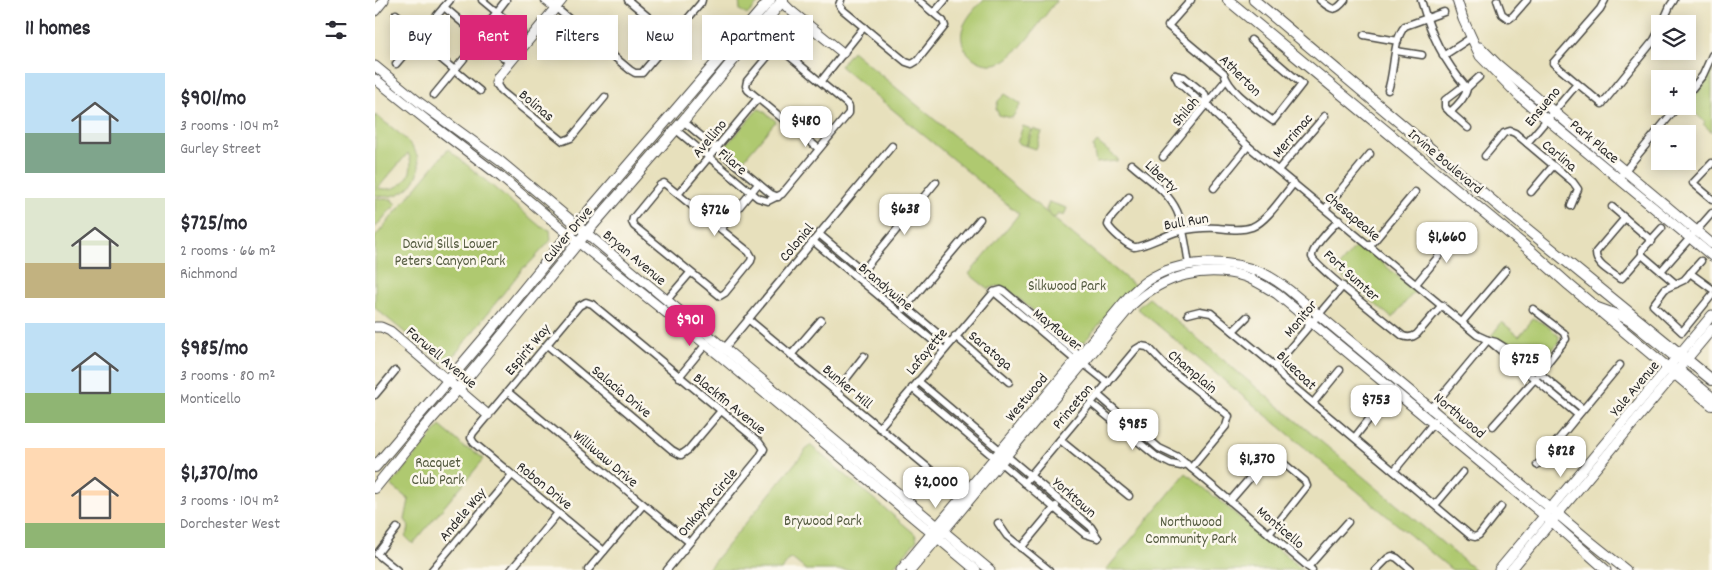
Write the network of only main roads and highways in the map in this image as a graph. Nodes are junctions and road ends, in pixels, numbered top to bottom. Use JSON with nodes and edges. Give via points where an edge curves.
{"nodes":[{"id":1,"x":771,"y":0,"type":"edge"},
{"id":2,"x":782,"y":0,"type":"edge"},
{"id":3,"x":1228,"y":0,"type":"edge"},
{"id":4,"x":1254,"y":0,"type":"edge"},
{"id":5,"x":1712,"y":380,"type":"edge"},
{"id":6,"x":1712,"y":405,"type":"edge"},
{"id":7,"x":375,"y":467,"type":"edge"},
{"id":8,"x":375,"y":488,"type":"edge"}],
"edges":[{"from":1,"to":7,"type":"main road","name":"Culver Drive","via":[[569,234]]},
{"from":2,"to":8,"type":"main road","name":"Culver Drive"},
{"from":3,"to":6,"type":"main road","name":"Irvine Boulevard"},
{"from":4,"to":5,"type":"main road","name":"Irvine Boulevard"}]}
